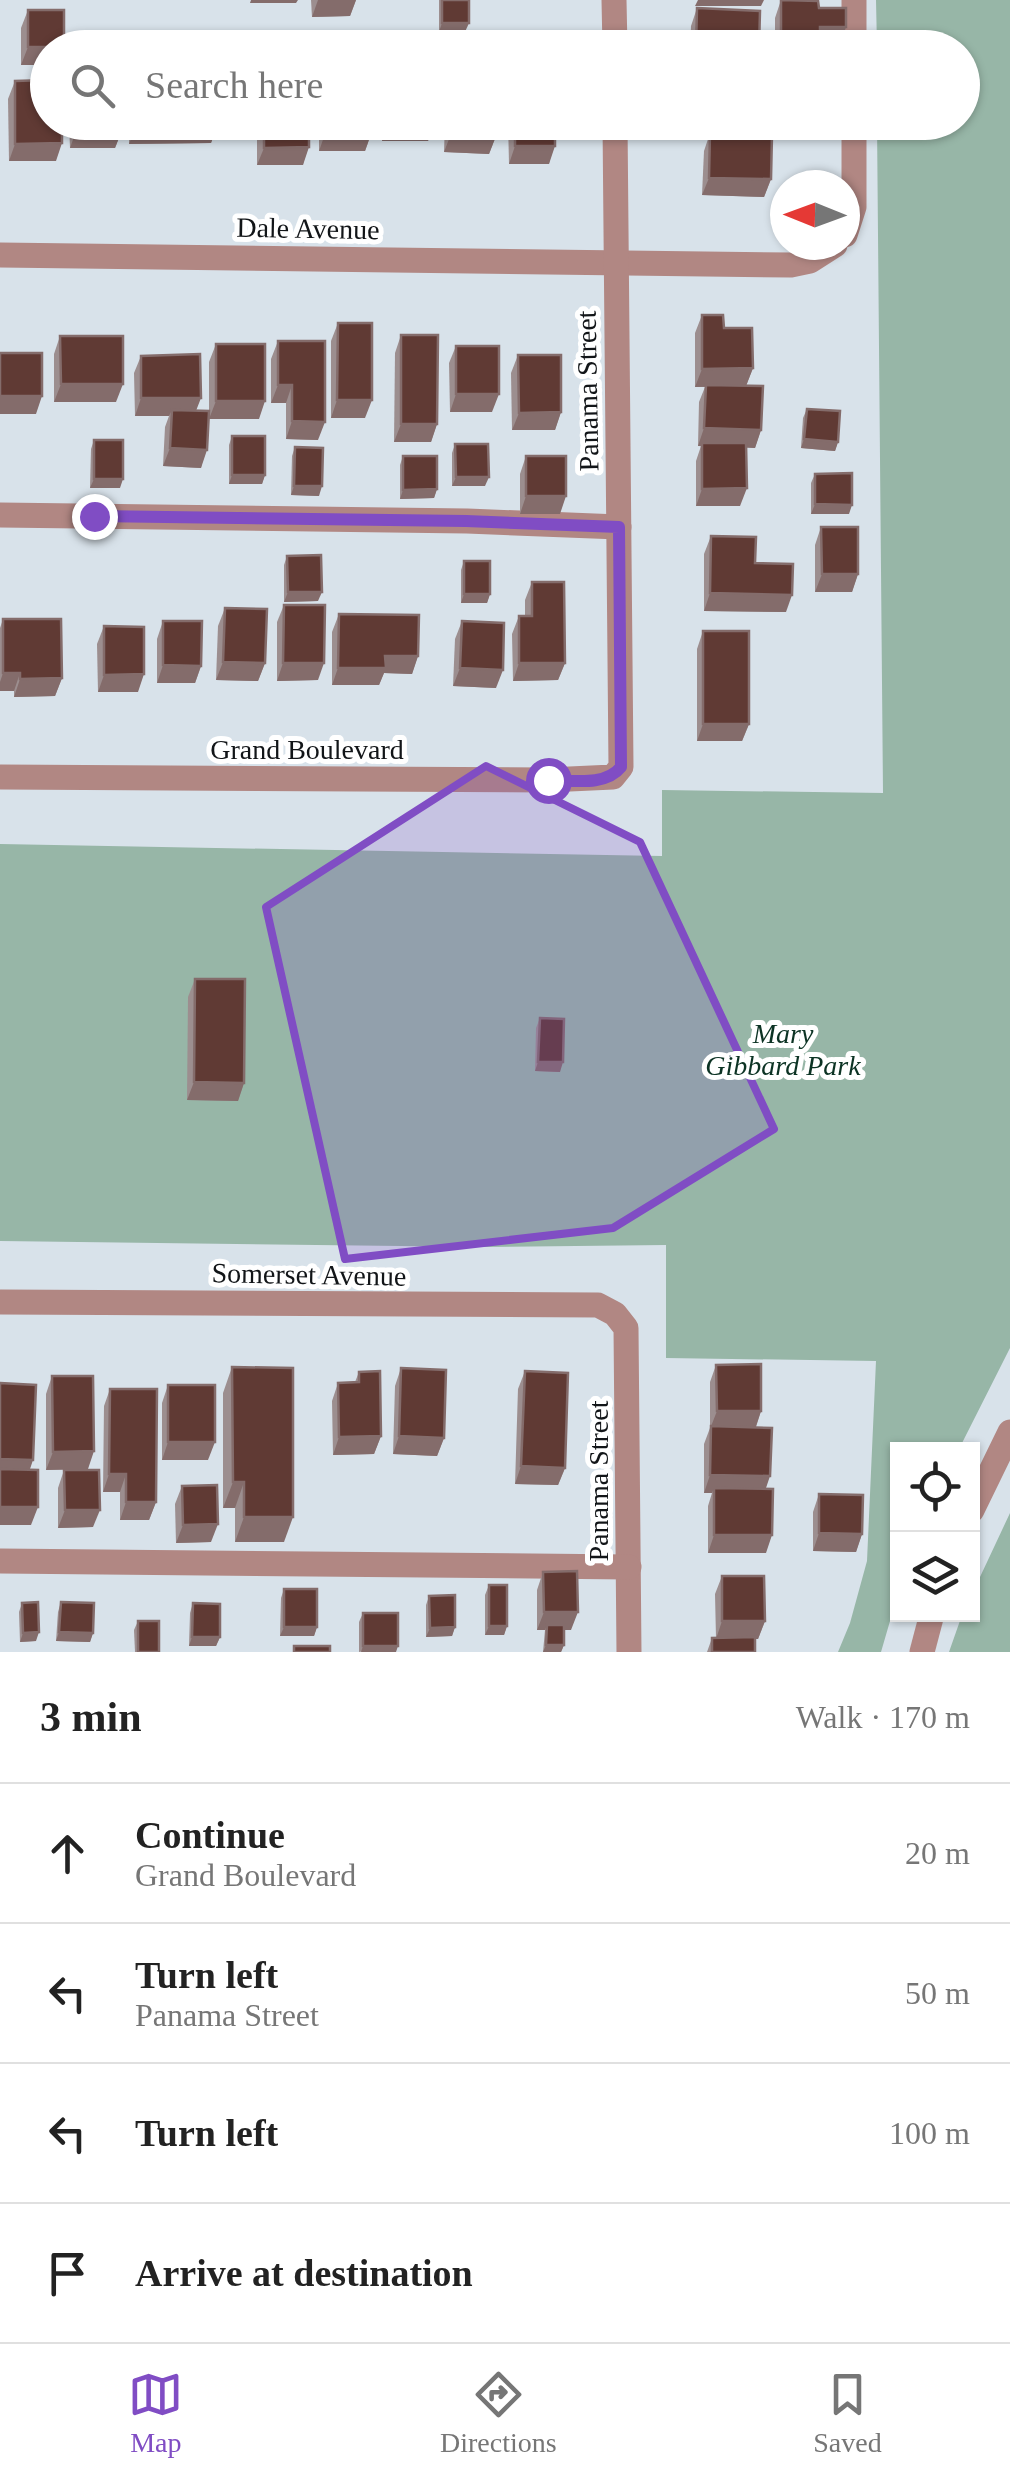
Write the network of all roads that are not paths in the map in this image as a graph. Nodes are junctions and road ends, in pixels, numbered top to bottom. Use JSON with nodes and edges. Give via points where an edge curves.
{"nodes":[{"id":1,"x":614,"y":0,"type":"edge"},
{"id":2,"x":854,"y":0,"type":"edge"},
{"id":3,"x":615,"y":30,"type":"edge"},
{"id":4,"x":854,"y":30,"type":"edge"},
{"id":5,"x":615,"y":140,"type":"edge"},
{"id":6,"x":854,"y":140,"type":"edge"},
{"id":7,"x":854,"y":170,"type":"edge"},
{"id":8,"x":0,"y":254,"type":"edge"},
{"id":9,"x":810,"y":260,"type":"edge"},
{"id":10,"x":616,"y":262,"type":"junction"},
{"id":11,"x":0,"y":515,"type":"edge"},
{"id":12,"x":619,"y":527,"type":"junction"},
{"id":13,"x":0,"y":777,"type":"edge"},
{"id":14,"x":613,"y":777,"type":"joint"},
{"id":15,"x":0,"y":1302,"type":"edge"},
{"id":16,"x":615,"y":1314,"type":"joint"},
{"id":17,"x":1010,"y":1432,"type":"edge"},
{"id":18,"x":980,"y":1494,"type":"edge"},
{"id":19,"x":0,"y":1561,"type":"edge"},
{"id":20,"x":628,"y":1567,"type":"junction"},
{"id":21,"x":930,"y":1622,"type":"edge"},
{"id":22,"x":629,"y":1652,"type":"edge"},
{"id":23,"x":922,"y":1652,"type":"edge"}],
"edges":[{"from":1,"to":3,"type":"street"},
{"from":2,"to":4,"type":"street"},
{"from":5,"to":10,"type":"street","name":"Panama Street"},
{"from":6,"to":7,"type":"street"},
{"from":8,"to":10,"type":"street","name":"Dale Avenue"},
{"from":9,"to":10,"type":"street","name":"Dale Avenue"},
{"from":10,"to":12,"type":"street","name":"Panama Street"},
{"from":11,"to":12,"type":"street"},
{"from":12,"to":14,"type":"street","name":"Panama Street","via":[[621,767]]},
{"from":13,"to":14,"type":"street","name":"Grand Boulevard"},
{"from":15,"to":16,"type":"street","name":"Somerset Avenue","via":[[598,1305]]},
{"from":16,"to":20,"type":"street","name":"Panama Street","via":[[626,1328]]},
{"from":17,"to":18,"type":"street"},
{"from":19,"to":20,"type":"street"},
{"from":20,"to":22,"type":"street","name":"Panama Street"},
{"from":21,"to":23,"type":"street"}]}
